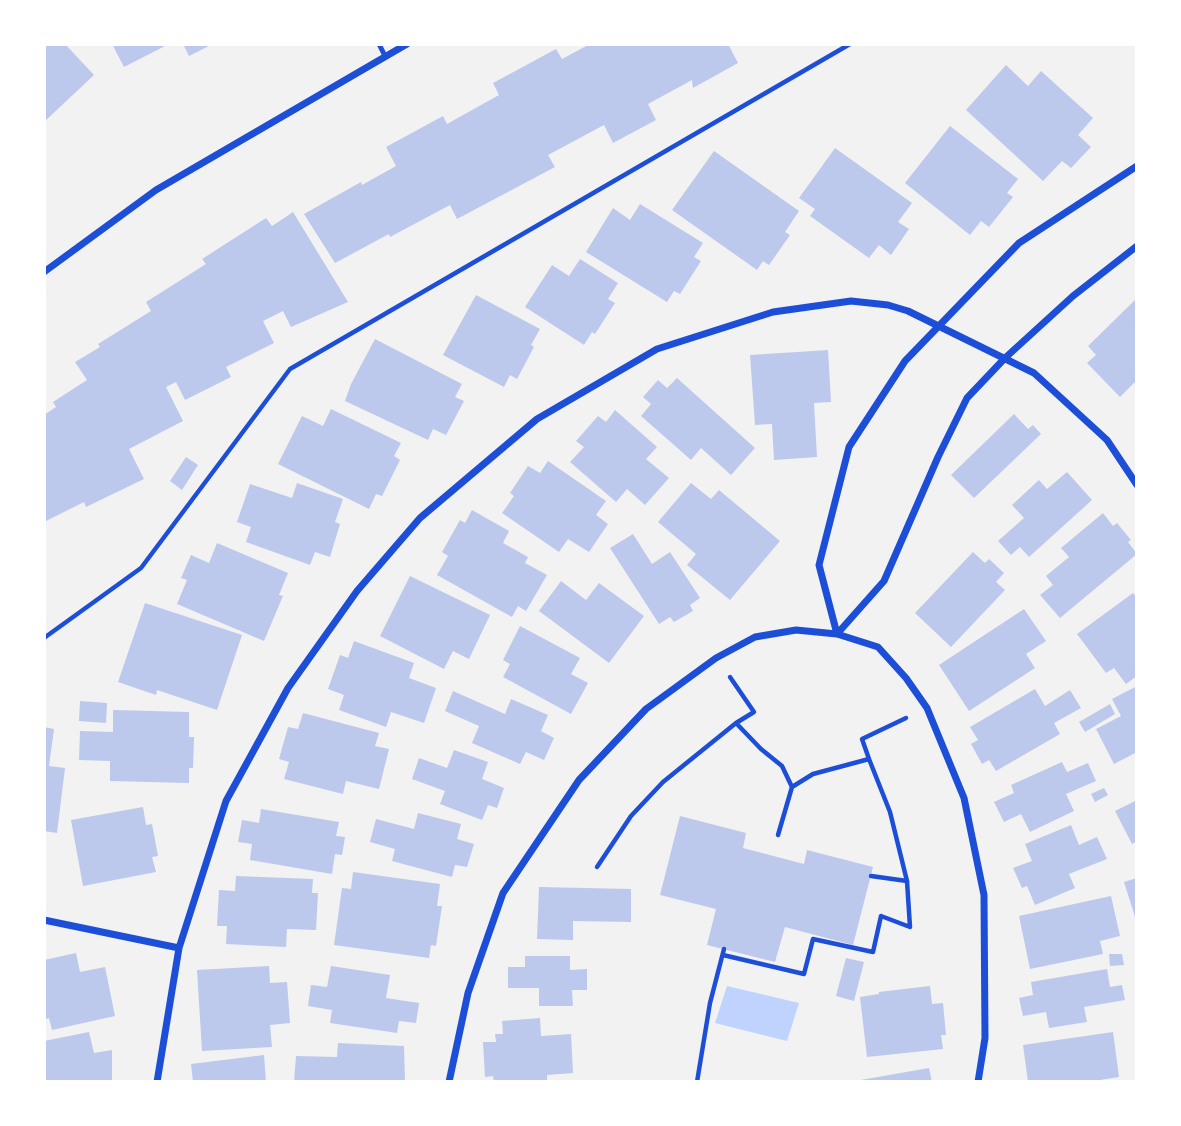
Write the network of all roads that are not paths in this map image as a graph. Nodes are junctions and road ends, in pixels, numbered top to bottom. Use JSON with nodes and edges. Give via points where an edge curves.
{"nodes":[{"id":1,"x":379,"y":44,"type":"edge"},
{"id":2,"x":407,"y":44,"type":"edge"},
{"id":3,"x":386,"y":56,"type":"junction"},
{"id":4,"x":1137,"y":166,"type":"edge"},
{"id":5,"x":1137,"y":246,"type":"edge"},
{"id":6,"x":44,"y":272,"type":"edge"},
{"id":7,"x":939,"y":326,"type":"junction"},
{"id":8,"x":1005,"y":358,"type":"junction"},
{"id":9,"x":1137,"y":485,"type":"edge"},
{"id":10,"x":837,"y":634,"type":"junction"},
{"id":11,"x":44,"y":920,"type":"edge"},
{"id":12,"x":179,"y":948,"type":"junction"},
{"id":13,"x":157,"y":1082,"type":"edge"},
{"id":14,"x":449,"y":1082,"type":"edge"},
{"id":15,"x":978,"y":1082,"type":"edge"}],
"edges":[{"from":1,"to":3,"type":"lane"},
{"from":2,"to":3,"type":"street"},
{"from":3,"to":6,"type":"street","via":[[156,190]]},
{"from":4,"to":7,"type":"street","via":[[1019,243]]},
{"from":5,"to":8,"type":"street"},
{"from":7,"to":8,"type":"street"},
{"from":7,"to":10,"type":"street","via":[[905,361],[849,447],[819,565]]},
{"from":7,"to":12,"type":"street","via":[[888,305],[851,301],[773,312],[657,349],[537,419],[420,518],[357,591],[288,688],[226,801]]},
{"from":8,"to":9,"type":"street","via":[[1034,373],[1107,440]]},
{"from":8,"to":10,"type":"street","via":[[967,398],[884,581]]},
{"from":10,"to":14,"type":"street","via":[[796,630],[754,637],[716,658],[646,709],[579,780],[503,893],[468,993]]},
{"from":10,"to":15,"type":"street","via":[[878,647],[906,678],[927,708],[964,799],[984,895],[985,1038]]},
{"from":11,"to":12,"type":"street"},
{"from":12,"to":13,"type":"street"}]}
